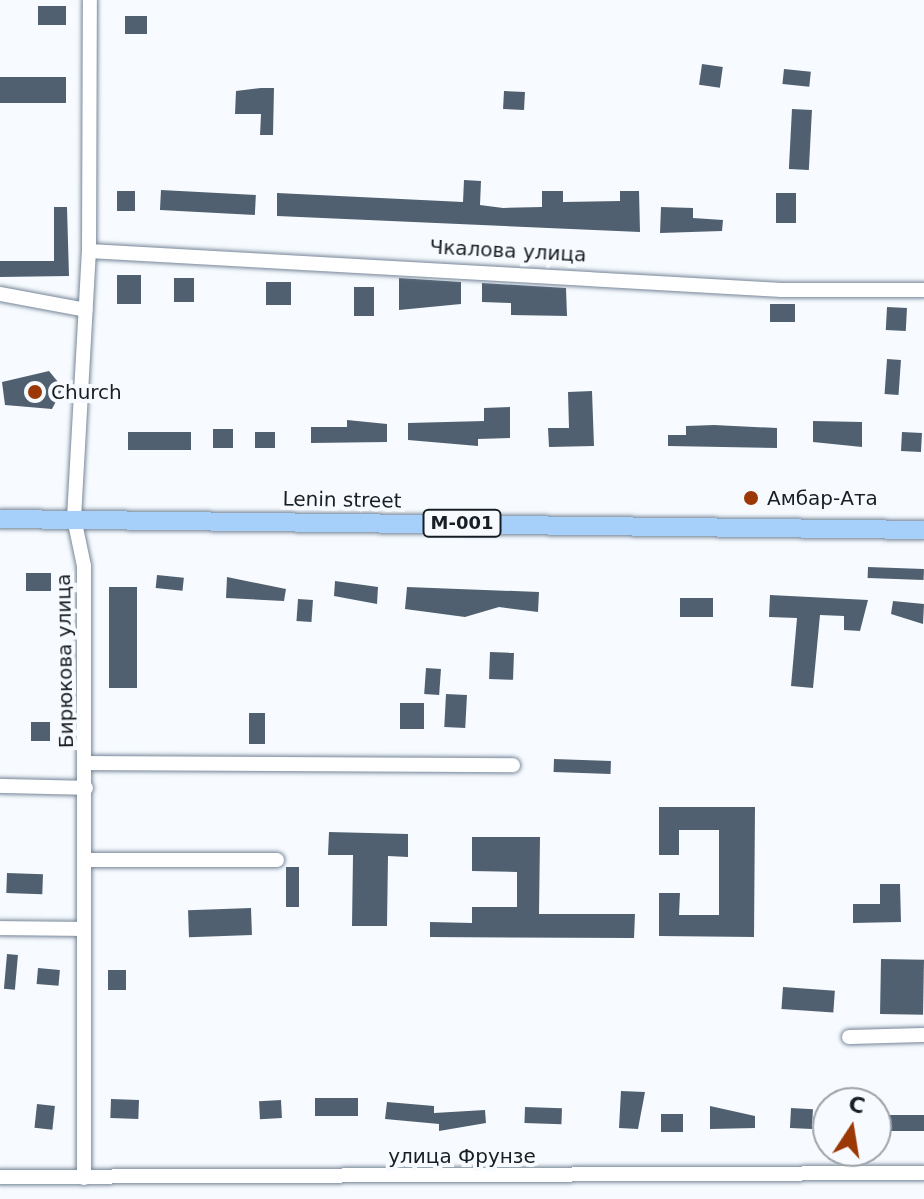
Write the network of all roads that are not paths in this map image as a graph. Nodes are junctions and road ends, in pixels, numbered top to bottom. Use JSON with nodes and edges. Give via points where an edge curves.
{"nodes":[{"id":1,"x":90,"y":0,"type":"edge"},
{"id":2,"x":89,"y":251,"type":"junction"},
{"id":3,"x":924,"y":290,"type":"edge"},
{"id":4,"x":0,"y":294,"type":"edge"},
{"id":5,"x":86,"y":310,"type":"junction"},
{"id":6,"x":74,"y":518,"type":"junction"},
{"id":7,"x":0,"y":519,"type":"edge"},
{"id":8,"x":924,"y":530,"type":"edge"},
{"id":9,"x":86,"y":763,"type":"junction"},
{"id":10,"x":513,"y":765,"type":"dead end"},
{"id":11,"x":0,"y":786,"type":"edge"},
{"id":12,"x":86,"y":788,"type":"junction"},
{"id":13,"x":84,"y":860,"type":"junction"},
{"id":14,"x":277,"y":860,"type":"dead end"},
{"id":15,"x":0,"y":928,"type":"edge"},
{"id":16,"x":82,"y":929,"type":"junction"},
{"id":17,"x":924,"y":1035,"type":"edge"},
{"id":18,"x":849,"y":1037,"type":"dead end"},
{"id":19,"x":924,"y":1173,"type":"edge"},
{"id":20,"x":0,"y":1177,"type":"edge"},
{"id":21,"x":84,"y":1178,"type":"junction"}],
"edges":[{"from":1,"to":2,"type":"street","name":"Бирюкова улица"},
{"from":2,"to":3,"type":"street","name":"Чкалова улица","via":[[782,290]]},
{"from":2,"to":5,"type":"street","name":"Бирюкова улица"},
{"from":4,"to":5,"type":"street"},
{"from":5,"to":6,"type":"street","name":"Бирюкова улица"},
{"from":6,"to":7,"type":"main road","name":"Lenin street","number":"М-001"},
{"from":6,"to":8,"type":"main road","name":"Lenin street","number":"М-001"},
{"from":6,"to":9,"type":"street","name":"Бирюкова улица","via":[[84,566]]},
{"from":9,"to":10,"type":"street"},
{"from":9,"to":12,"type":"street","name":"Бирюкова улица"},
{"from":11,"to":12,"type":"street"},
{"from":12,"to":13,"type":"street","name":"Бирюкова улица"},
{"from":13,"to":14,"type":"street"},
{"from":13,"to":16,"type":"street","name":"Бирюкова улица"},
{"from":15,"to":16,"type":"street"},
{"from":16,"to":21,"type":"street","name":"Бирюкова улица"},
{"from":17,"to":18,"type":"street"},
{"from":19,"to":21,"type":"street","name":"улица Фрунзе"},
{"from":20,"to":21,"type":"street","name":"улица Фрунзе"}]}
